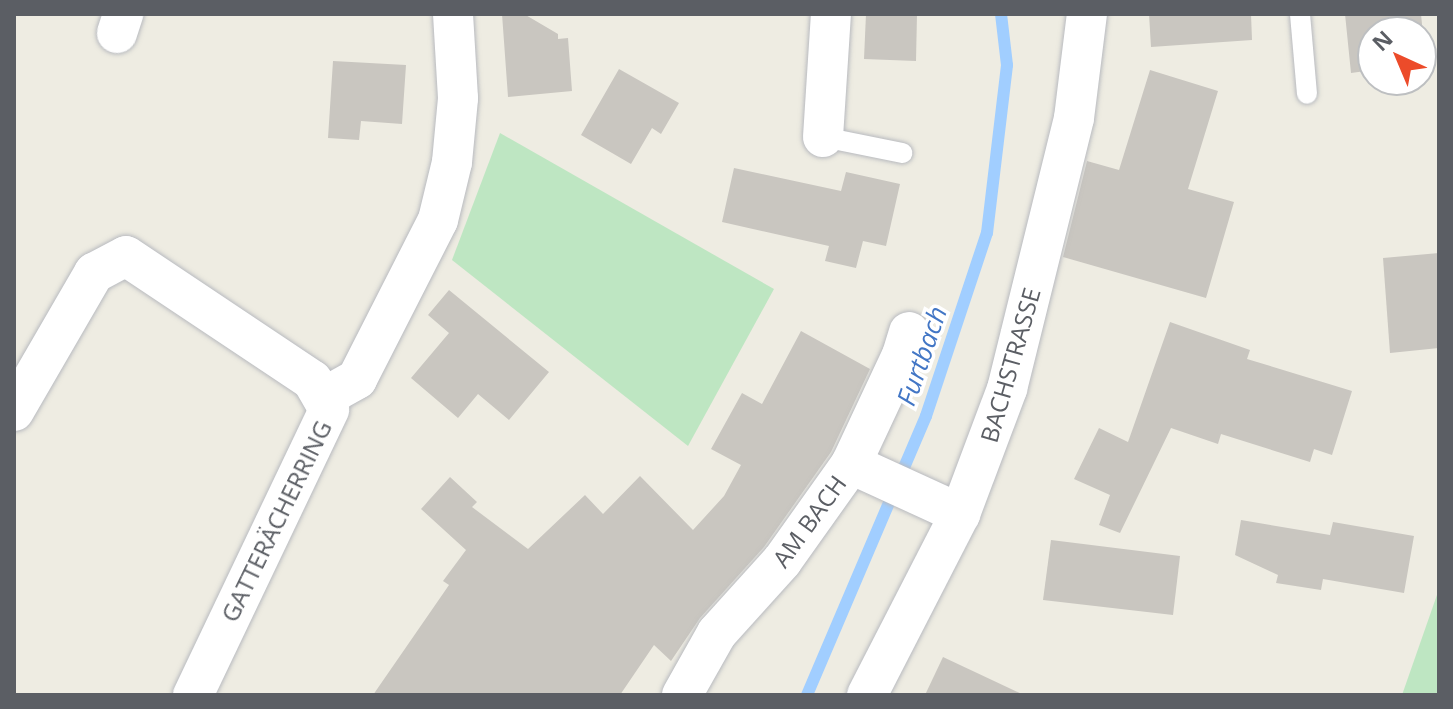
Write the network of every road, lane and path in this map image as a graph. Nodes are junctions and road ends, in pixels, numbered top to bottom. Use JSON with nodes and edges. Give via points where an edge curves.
{"nodes":[{"id":1,"x":453,"y":14,"type":"edge"},
{"id":2,"x":831,"y":14,"type":"edge"},
{"id":3,"x":1087,"y":14,"type":"edge"},
{"id":4,"x":1300,"y":14,"type":"edge"},
{"id":5,"x":1307,"y":94,"type":"dead end"},
{"id":6,"x":823,"y":137,"type":"joint"},
{"id":7,"x":902,"y":153,"type":"dead end"},
{"id":8,"x":909,"y":332,"type":"dead end"},
{"id":9,"x":323,"y":398,"type":"junction"},
{"id":10,"x":14,"y":411,"type":"edge"},
{"id":11,"x":860,"y":468,"type":"junction"},
{"id":12,"x":945,"y":508,"type":"junction"},
{"id":13,"x":193,"y":695,"type":"edge"},
{"id":14,"x":682,"y":695,"type":"edge"},
{"id":15,"x":867,"y":695,"type":"edge"}],
"edges":[{"from":1,"to":9,"type":"street","via":[[458,98],[452,162],[438,220],[357,379]]},
{"from":2,"to":6,"type":"street"},
{"from":3,"to":12,"type":"street","name":"BACHSTRASSE","via":[[1074,118],[1007,389]]},
{"from":4,"to":5,"type":"lane"},
{"from":6,"to":7,"type":"lane"},
{"from":8,"to":11,"type":"street","name":"AM BACH"},
{"from":9,"to":10,"type":"street","name":"GATTERÄCHERRING","via":[[312,380],[126,256],[94,273]]},
{"from":9,"to":13,"type":"street","name":"GATTERÄCHERRING","via":[[329,410]]},
{"from":11,"to":12,"type":"street"},
{"from":11,"to":14,"type":"street","name":"AM BACH","via":[[717,633]]},
{"from":12,"to":15,"type":"street","name":"BACHSTRASSE"}]}
